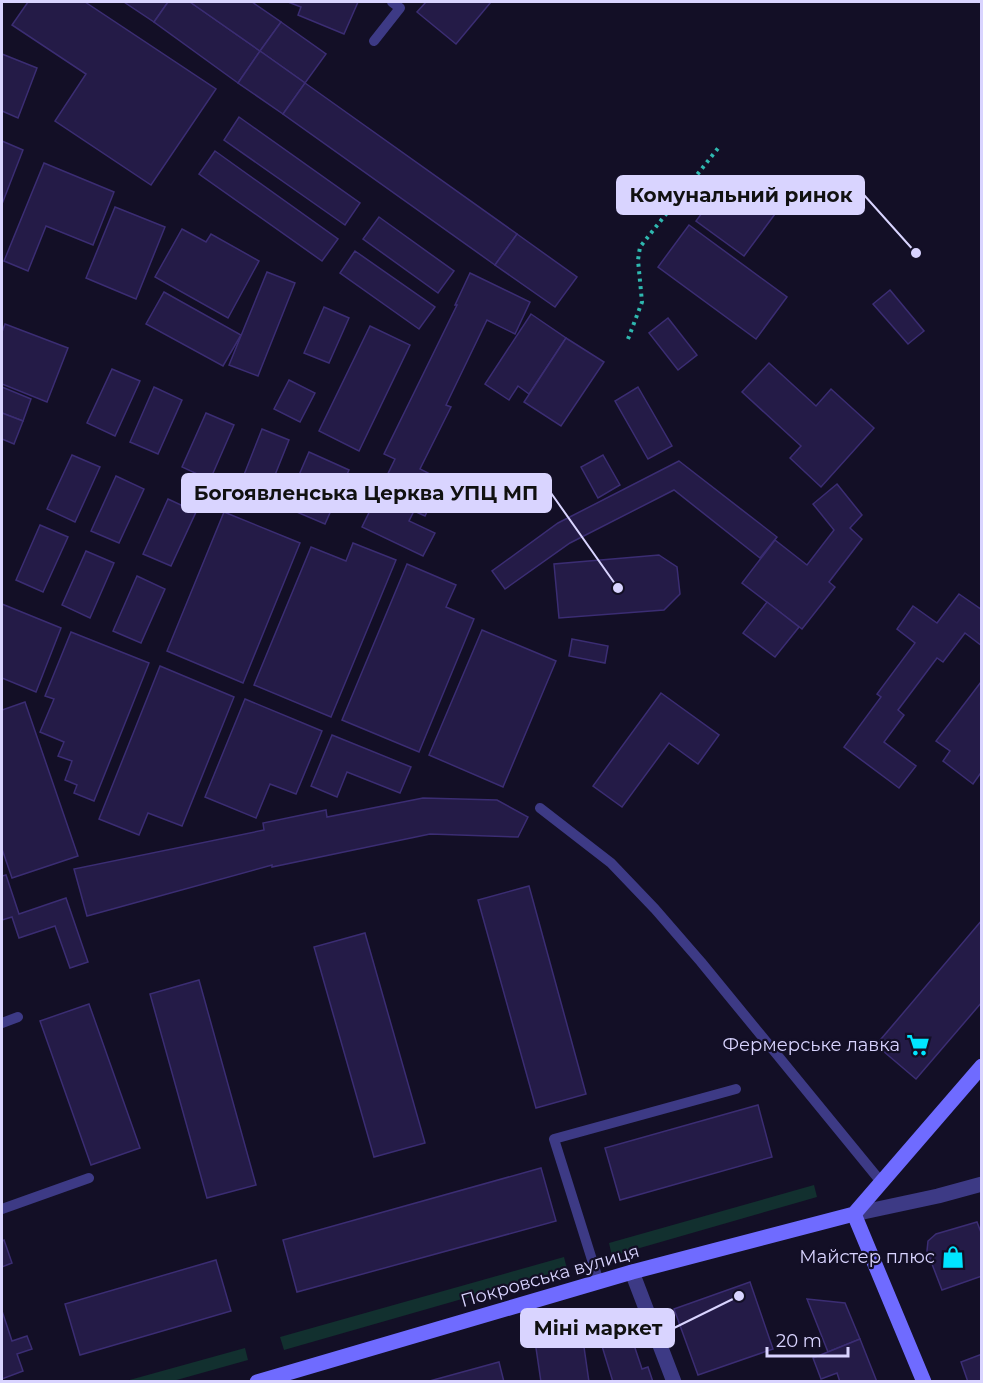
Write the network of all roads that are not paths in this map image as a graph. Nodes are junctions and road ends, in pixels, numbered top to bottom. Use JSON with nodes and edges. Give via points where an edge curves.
{"nodes":[{"id":1,"x":392,"y":2,"type":"edge"},
{"id":2,"x":374,"y":41,"type":"dead end"},
{"id":3,"x":540,"y":808,"type":"dead end"},
{"id":4,"x":18,"y":1017,"type":"dead end"},
{"id":5,"x":2,"y":1023,"type":"edge"},
{"id":6,"x":981,"y":1066,"type":"edge"},
{"id":7,"x":736,"y":1089,"type":"dead end"},
{"id":8,"x":89,"y":1178,"type":"dead end"},
{"id":9,"x":882,"y":1183,"type":"junction"},
{"id":10,"x":981,"y":1184,"type":"edge"},
{"id":11,"x":2,"y":1206,"type":"edge"},
{"id":12,"x":854,"y":1214,"type":"junction"},
{"id":13,"x":632,"y":1272,"type":"junction"},
{"id":14,"x":598,"y":1282,"type":"junction"},
{"id":15,"x":262,"y":1381,"type":"edge"},
{"id":16,"x":674,"y":1382,"type":"edge"},
{"id":17,"x":924,"y":1382,"type":"edge"}],
"edges":[{"from":1,"to":2,"type":"lane","via":[[400,8]]},
{"from":3,"to":9,"type":"lane","via":[[611,863],[655,909]]},
{"from":4,"to":5,"type":"lane"},
{"from":6,"to":9,"type":"main road"},
{"from":7,"to":14,"type":"lane","via":[[554,1139]]},
{"from":8,"to":11,"type":"lane"},
{"from":9,"to":12,"type":"main road"},
{"from":10,"to":12,"type":"street","name":"Покровська вулиця"},
{"from":12,"to":13,"type":"main road","name":"Покровська вулиця"},
{"from":12,"to":17,"type":"main road"},
{"from":13,"to":14,"type":"main road","name":"Покровська вулиця"},
{"from":13,"to":16,"type":"street"},
{"from":14,"to":15,"type":"main road","name":"Покровська вулиця"}]}
